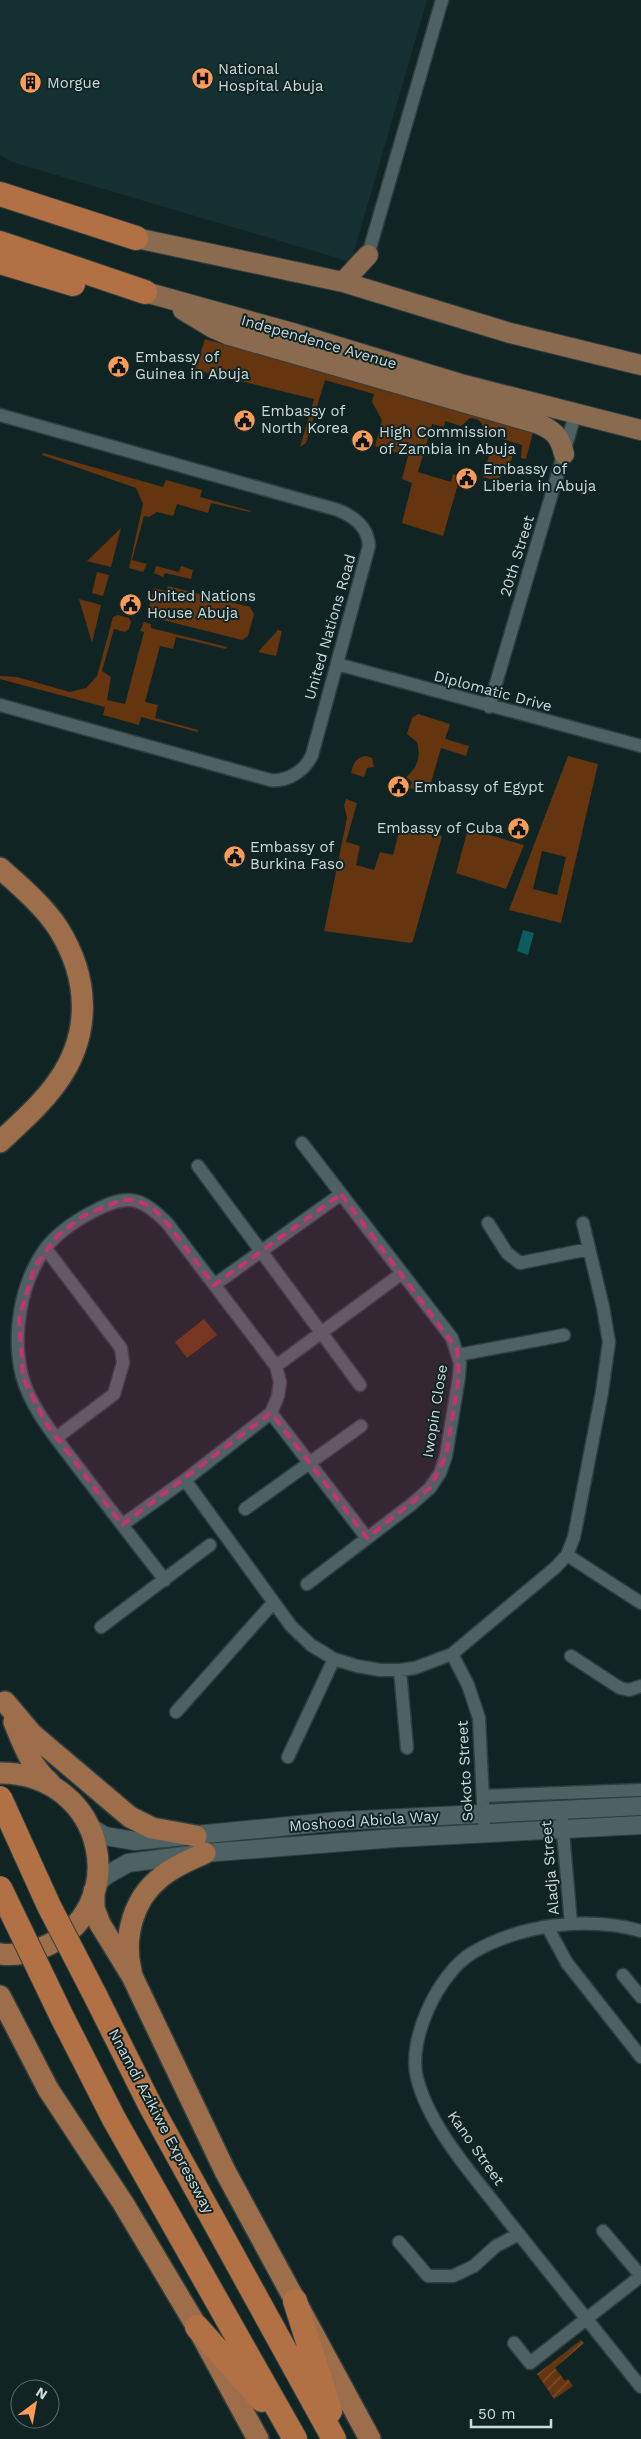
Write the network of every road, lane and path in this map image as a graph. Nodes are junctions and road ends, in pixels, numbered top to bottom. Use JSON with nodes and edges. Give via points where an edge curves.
{"nodes":[{"id":1,"x":442,"y":0,"type":"edge"},
{"id":2,"x":0,"y":194,"type":"edge"},
{"id":3,"x":0,"y":198,"type":"edge"},
{"id":4,"x":136,"y":238,"type":"junction"},
{"id":5,"x":0,"y":243,"type":"edge"},
{"id":6,"x":368,"y":255,"type":"junction"},
{"id":7,"x":0,"y":262,"type":"edge"},
{"id":8,"x":343,"y":282,"type":"junction"},
{"id":9,"x":373,"y":290,"type":"junction"},
{"id":10,"x":145,"y":292,"type":"junction"},
{"id":11,"x":169,"y":300,"type":"junction"},
{"id":12,"x":641,"y":365,"type":"edge"},
{"id":13,"x":419,"y":371,"type":"junction"},
{"id":14,"x":470,"y":404,"type":"junction"},
{"id":15,"x":575,"y":415,"type":"junction"},
{"id":16,"x":0,"y":416,"type":"edge"},
{"id":17,"x":641,"y":430,"type":"edge"},
{"id":18,"x":564,"y":454,"type":"junction"},
{"id":19,"x":337,"y":664,"type":"junction"},
{"id":20,"x":0,"y":705,"type":"edge"},
{"id":21,"x":489,"y":707,"type":"junction"},
{"id":22,"x":641,"y":746,"type":"edge"},
{"id":23,"x":0,"y":868,"type":"edge"},
{"id":24,"x":0,"y":1142,"type":"edge"},
{"id":25,"x":302,"y":1143,"type":"dead end"},
{"id":26,"x":198,"y":1166,"type":"dead end"},
{"id":27,"x":341,"y":1194,"type":"junction"},
{"id":28,"x":583,"y":1222,"type":"dead end"},
{"id":29,"x":488,"y":1223,"type":"dead end"},
{"id":30,"x":589,"y":1248,"type":"junction"},
{"id":31,"x":46,"y":1249,"type":"junction"},
{"id":32,"x":261,"y":1252,"type":"junction"},
{"id":33,"x":401,"y":1274,"type":"junction"},
{"id":34,"x":214,"y":1286,"type":"junction"},
{"id":35,"x":322,"y":1334,"type":"junction"},
{"id":36,"x":564,"y":1335,"type":"dead end"},
{"id":37,"x":458,"y":1355,"type":"junction"},
{"id":38,"x":276,"y":1366,"type":"junction"},
{"id":39,"x":360,"y":1384,"type":"dead end"},
{"id":40,"x":271,"y":1413,"type":"junction"},
{"id":41,"x":361,"y":1426,"type":"dead end"},
{"id":42,"x":56,"y":1438,"type":"junction"},
{"id":43,"x":309,"y":1462,"type":"junction"},
{"id":44,"x":185,"y":1480,"type":"junction"},
{"id":45,"x":245,"y":1508,"type":"dead end"},
{"id":46,"x":122,"y":1525,"type":"junction"},
{"id":47,"x":367,"y":1538,"type":"junction"},
{"id":48,"x":210,"y":1545,"type":"dead end"},
{"id":49,"x":567,"y":1555,"type":"junction"},
{"id":50,"x":165,"y":1580,"type":"junction"},
{"id":51,"x":307,"y":1584,"type":"dead end"},
{"id":52,"x":273,"y":1603,"type":"junction"},
{"id":53,"x":641,"y":1603,"type":"edge"},
{"id":54,"x":101,"y":1627,"type":"dead end"},
{"id":55,"x":452,"y":1654,"type":"junction"},
{"id":56,"x":571,"y":1656,"type":"dead end"},
{"id":57,"x":334,"y":1659,"type":"junction"},
{"id":58,"x":400,"y":1670,"type":"junction"},
{"id":59,"x":641,"y":1686,"type":"edge"},
{"id":60,"x":2,"y":1696,"type":"edge"},
{"id":61,"x":176,"y":1712,"type":"dead end"},
{"id":62,"x":407,"y":1748,"type":"dead end"},
{"id":63,"x":288,"y":1757,"type":"dead end"},
{"id":64,"x":0,"y":1773,"type":"edge"},
{"id":65,"x":54,"y":1786,"type":"junction"},
{"id":66,"x":641,"y":1790,"type":"edge"},
{"id":67,"x":0,"y":1798,"type":"edge"},
{"id":68,"x":483,"y":1804,"type":"junction"},
{"id":69,"x":641,"y":1806,"type":"edge"},
{"id":70,"x":561,"y":1809,"type":"junction"},
{"id":71,"x":641,"y":1825,"type":"edge"},
{"id":72,"x":90,"y":1827,"type":"junction"},
{"id":73,"x":563,"y":1829,"type":"junction"},
{"id":74,"x":484,"y":1832,"type":"junction"},
{"id":75,"x":200,"y":1844,"type":"junction"},
{"id":76,"x":95,"y":1887,"type":"junction"},
{"id":77,"x":0,"y":1888,"type":"edge"},
{"id":78,"x":571,"y":1924,"type":"junction"},
{"id":79,"x":548,"y":1928,"type":"junction"},
{"id":80,"x":641,"y":1931,"type":"edge"},
{"id":81,"x":0,"y":1954,"type":"edge"},
{"id":82,"x":623,"y":1975,"type":"dead end"},
{"id":83,"x":132,"y":1976,"type":"junction"},
{"id":84,"x":0,"y":1996,"type":"edge"},
{"id":85,"x":641,"y":1997,"type":"edge"},
{"id":86,"x":641,"y":2057,"type":"edge"},
{"id":87,"x":603,"y":2231,"type":"dead end"},
{"id":88,"x":519,"y":2234,"type":"junction"},
{"id":89,"x":399,"y":2242,"type":"dead end"},
{"id":90,"x":641,"y":2276,"type":"edge"},
{"id":91,"x":295,"y":2301,"type":"junction"},
{"id":92,"x":586,"y":2319,"type":"junction"},
{"id":93,"x":197,"y":2327,"type":"junction"},
{"id":94,"x":514,"y":2343,"type":"dead end"},
{"id":95,"x":641,"y":2387,"type":"edge"},
{"id":96,"x":294,"y":2438,"type":"edge"},
{"id":97,"x":258,"y":2439,"type":"edge"},
{"id":98,"x":334,"y":2439,"type":"edge"},
{"id":99,"x":339,"y":2439,"type":"edge"},
{"id":100,"x":370,"y":2439,"type":"edge"}],
"edges":[{"from":1,"to":6,"type":"street"},
{"from":2,"to":4,"type":"highway"},
{"from":3,"to":4,"type":"highway"},
{"from":4,"to":8,"type":"main road"},
{"from":5,"to":10,"type":"highway","name":"Independence Avenue"},
{"from":6,"to":8,"type":"main road"},
{"from":6,"to":9,"type":"main road"},
{"from":7,"to":10,"type":"highway","via":[[103,293],[124,297]]},
{"from":8,"to":9,"type":"main road"},
{"from":9,"to":12,"type":"main road","via":[[510,333]]},
{"from":10,"to":11,"type":"main road","name":"Independence Avenue"},
{"from":11,"to":13,"type":"main road","name":"Independence Avenue"},
{"from":11,"to":14,"type":"main road","via":[[198,320],[229,335]]},
{"from":13,"to":14,"type":"main road"},
{"from":13,"to":15,"type":"main road","name":"Independence Avenue"},
{"from":14,"to":18,"type":"main road","via":[[554,431]]},
{"from":15,"to":17,"type":"main road","name":"Independence Avenue"},
{"from":15,"to":18,"type":"street","name":"20th Street"},
{"from":16,"to":19,"type":"street","name":"United Nations Road","via":[[338,510],[356,520],[367,533],[369,550]]},
{"from":18,"to":21,"type":"street","name":"20th Street"},
{"from":19,"to":20,"type":"street","name":"United Nations Road","via":[[309,760],[296,774],[276,781]]},
{"from":19,"to":21,"type":"street","name":"Diplomatic Drive"},
{"from":21,"to":22,"type":"street","name":"Diplomatic Drive"},
{"from":23,"to":24,"type":"highway","via":[[34,899],[58,928],[83,988],[82,1023],[58,1081]]},
{"from":25,"to":27,"type":"street","name":"Iwopin Close"},
{"from":26,"to":32,"type":"street"},
{"from":27,"to":32,"type":"street"},
{"from":27,"to":33,"type":"street","name":"Iwopin Close"},
{"from":28,"to":30,"type":"street"},
{"from":29,"to":30,"type":"street","via":[[508,1253],[520,1263]]},
{"from":30,"to":49,"type":"street","via":[[603,1307],[608,1352],[580,1515]]},
{"from":31,"to":34,"type":"street","via":[[70,1225],[103,1206],[121,1200],[136,1200],[152,1207],[168,1224]]},
{"from":31,"to":42,"type":"street","via":[[25,1293],[18,1341],[23,1378],[32,1400]]},
{"from":31,"to":42,"type":"street","via":[[121,1348],[123,1363],[114,1394]]},
{"from":32,"to":34,"type":"street"},
{"from":32,"to":35,"type":"street"},
{"from":33,"to":35,"type":"street"},
{"from":33,"to":37,"type":"street","name":"Iwopin Close","via":[[452,1338]]},
{"from":34,"to":38,"type":"street"},
{"from":35,"to":38,"type":"street"},
{"from":35,"to":39,"type":"street"},
{"from":36,"to":37,"type":"street"},
{"from":37,"to":47,"type":"street","name":"Iwopin Close","via":[[459,1377],[446,1456],[440,1473],[430,1488]]},
{"from":38,"to":40,"type":"street","via":[[280,1382]]},
{"from":40,"to":43,"type":"street"},
{"from":40,"to":44,"type":"street"},
{"from":41,"to":43,"type":"street"},
{"from":42,"to":46,"type":"street"},
{"from":43,"to":45,"type":"street"},
{"from":43,"to":47,"type":"street"},
{"from":44,"to":46,"type":"street"},
{"from":44,"to":52,"type":"street"},
{"from":46,"to":50,"type":"street"},
{"from":47,"to":51,"type":"street","name":"Iwopin Close"},
{"from":48,"to":50,"type":"street"},
{"from":49,"to":53,"type":"street"},
{"from":49,"to":55,"type":"street","via":[[544,1579]]},
{"from":50,"to":54,"type":"street"},
{"from":52,"to":57,"type":"street","via":[[311,1645]]},
{"from":52,"to":61,"type":"street"},
{"from":55,"to":58,"type":"street"},
{"from":55,"to":68,"type":"street","name":"Sokoto Street","via":[[468,1685],[479,1718]]},
{"from":56,"to":59,"type":"street","via":[[620,1688],[629,1690]]},
{"from":57,"to":58,"type":"street","via":[[364,1668]]},
{"from":57,"to":63,"type":"street"},
{"from":58,"to":62,"type":"street"},
{"from":60,"to":65,"type":"highway","via":[[30,1759]]},
{"from":60,"to":75,"type":"highway","via":[[32,1734],[130,1817]]},
{"from":64,"to":65,"type":"highway","via":[[36,1777]]},
{"from":65,"to":72,"type":"highway","via":[[69,1797]]},
{"from":66,"to":68,"type":"street"},
{"from":67,"to":98,"type":"highway","name":"Nnamdi Azikiwe Expressway","bridge":true,"via":[[49,1906],[150,2105]]},
{"from":68,"to":70,"type":"main road","name":"Moshood Abiola Way"},
{"from":68,"to":74,"type":"street","name":"Sokoto Street"},
{"from":68,"to":75,"type":"main road","name":"Moshood Abiola Way","via":[[339,1821]]},
{"from":69,"to":70,"type":"main road","name":"Moshood Abiola Way"},
{"from":70,"to":73,"type":"street","name":"Aladja Street"},
{"from":71,"to":73,"type":"main road","name":"Moshood Abiola Way"},
{"from":72,"to":75,"type":"main road","name":"Moshood Abiola Way","via":[[105,1836],[125,1840]]},
{"from":72,"to":76,"type":"highway","via":[[98,1864]]},
{"from":73,"to":74,"type":"main road","name":"Moshood Abiola Way"},
{"from":73,"to":78,"type":"street","name":"Aladja Street"},
{"from":74,"to":75,"type":"main road","name":"Moshood Abiola Way"},
{"from":75,"to":76,"type":"main road","name":"Moshood Abiola Way","via":[[128,1863],[107,1875]]},
{"from":75,"to":83,"type":"highway","via":[[162,1875],[144,1895],[130,1928],[128,1958]]},
{"from":76,"to":81,"type":"highway","via":[[85,1912],[70,1930],[51,1944],[29,1952]]},
{"from":76,"to":83,"type":"highway","via":[[96,1916]]},
{"from":77,"to":96,"type":"highway","bridge":true,"via":[[114,2119]]},
{"from":78,"to":79,"type":"street","name":"Kano Street"},
{"from":78,"to":80,"type":"street","name":"Kano Street","via":[[612,1925]]},
{"from":79,"to":86,"type":"street","via":[[567,1963]]},
{"from":79,"to":88,"type":"street","name":"Kano Street","via":[[515,1933],[463,1958],[444,1978],[431,2001],[417,2054],[417,2077],[428,2107],[456,2153]]},
{"from":82,"to":85,"type":"street"},
{"from":83,"to":91,"type":"highway","via":[[210,2141]]},
{"from":84,"to":93,"type":"highway","via":[[48,2088],[123,2203]]},
{"from":87,"to":90,"type":"street"},
{"from":88,"to":89,"type":"street","via":[[454,2276],[428,2276]]},
{"from":88,"to":92,"type":"street","name":"Kano Street"},
{"from":90,"to":92,"type":"street"},
{"from":91,"to":99,"type":"highway"},
{"from":91,"to":100,"type":"highway"},
{"from":92,"to":94,"type":"street","via":[[530,2363]]},
{"from":92,"to":95,"type":"street","name":"Kano Street"},
{"from":93,"to":96,"type":"highway"},
{"from":93,"to":97,"type":"highway"}]}
